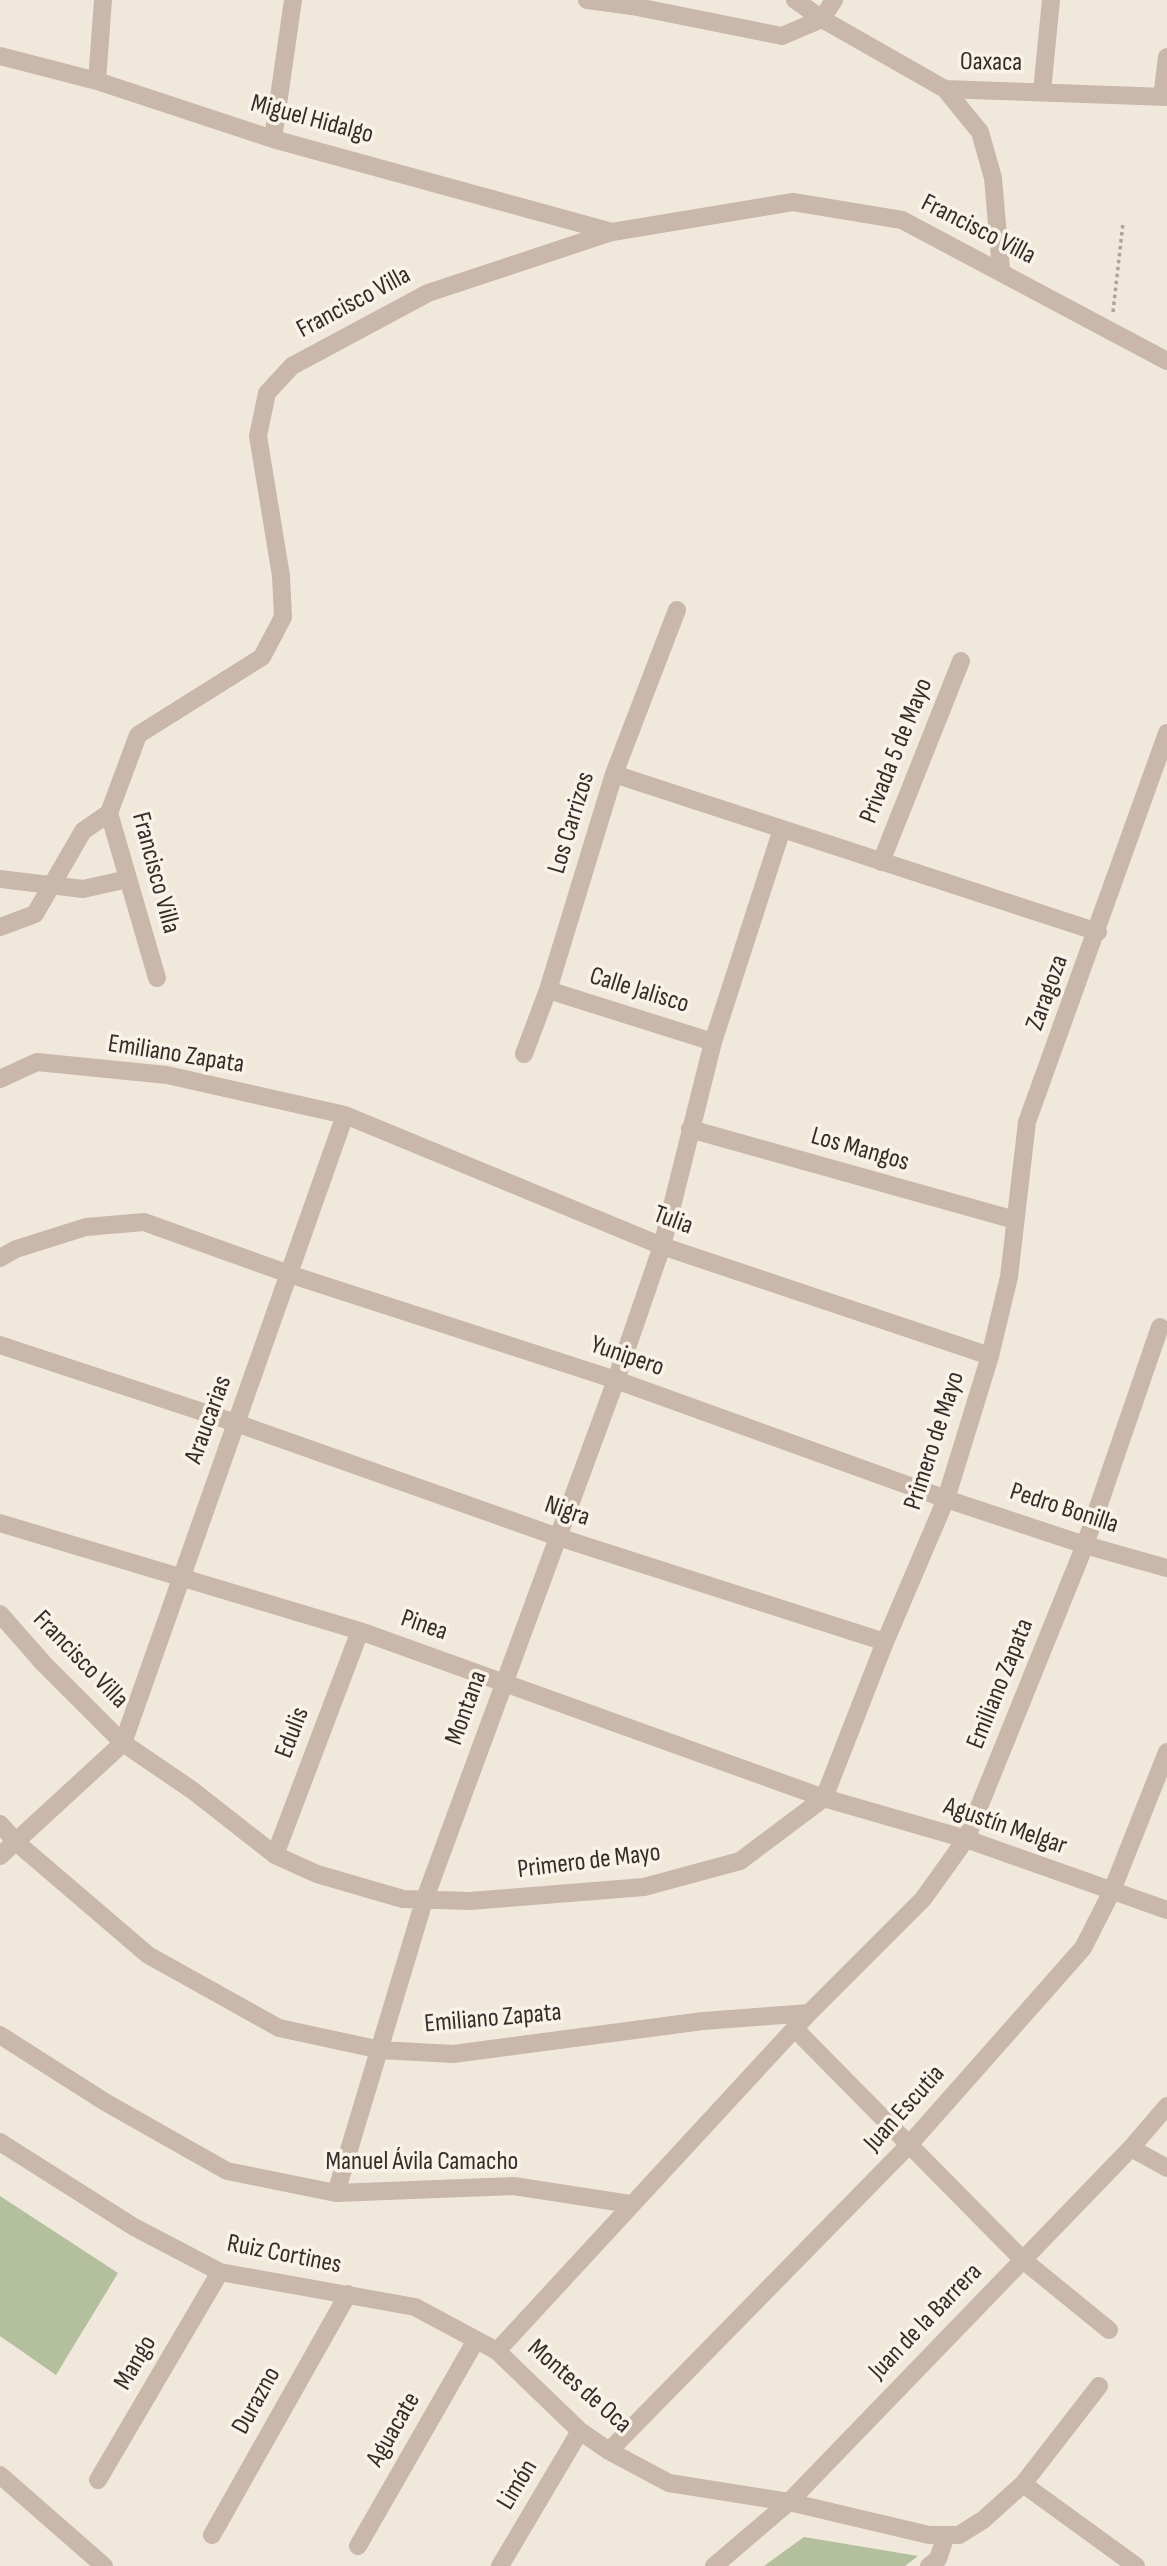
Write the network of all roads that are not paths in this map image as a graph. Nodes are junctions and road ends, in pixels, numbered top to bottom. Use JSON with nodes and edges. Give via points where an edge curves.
{"nodes":[{"id":1,"x":103,"y":0,"type":"edge"},
{"id":2,"x":293,"y":0,"type":"edge"},
{"id":3,"x":587,"y":0,"type":"edge"},
{"id":4,"x":796,"y":0,"type":"edge"},
{"id":5,"x":834,"y":0,"type":"edge"},
{"id":6,"x":1051,"y":0,"type":"edge"},
{"id":7,"x":635,"y":3,"type":"edge"},
{"id":8,"x":822,"y":19,"type":"junction"},
{"id":9,"x":0,"y":56,"type":"edge"},
{"id":10,"x":1167,"y":57,"type":"edge"},
{"id":11,"x":97,"y":81,"type":"junction"},
{"id":12,"x":945,"y":89,"type":"junction"},
{"id":13,"x":1042,"y":90,"type":"junction"},
{"id":14,"x":1165,"y":97,"type":"edge"},
{"id":15,"x":273,"y":139,"type":"junction"},
{"id":16,"x":612,"y":232,"type":"junction"},
{"id":17,"x":1000,"y":270,"type":"junction"},
{"id":18,"x":1167,"y":360,"type":"edge"},
{"id":19,"x":677,"y":610,"type":"dead end"},
{"id":20,"x":961,"y":661,"type":"dead end"},
{"id":21,"x":1167,"y":733,"type":"edge"},
{"id":22,"x":614,"y":774,"type":"junction"},
{"id":23,"x":109,"y":813,"type":"junction"},
{"id":24,"x":782,"y":829,"type":"junction"},
{"id":25,"x":881,"y":862,"type":"junction"},
{"id":26,"x":0,"y":879,"type":"edge"},
{"id":27,"x":128,"y":879,"type":"junction"},
{"id":28,"x":51,"y":887,"type":"junction"},
{"id":29,"x":0,"y":927,"type":"edge"},
{"id":30,"x":1098,"y":932,"type":"junction"},
{"id":31,"x":157,"y":978,"type":"dead end"},
{"id":32,"x":548,"y":990,"type":"junction"},
{"id":33,"x":713,"y":1042,"type":"junction"},
{"id":34,"x":524,"y":1054,"type":"dead end"},
{"id":35,"x":0,"y":1079,"type":"edge"},
{"id":36,"x":345,"y":1115,"type":"junction"},
{"id":37,"x":690,"y":1129,"type":"junction"},
{"id":38,"x":1015,"y":1220,"type":"junction"},
{"id":39,"x":662,"y":1246,"type":"junction"},
{"id":40,"x":0,"y":1258,"type":"edge"},
{"id":41,"x":289,"y":1273,"type":"junction"},
{"id":42,"x":1009,"y":1277,"type":"joint"},
{"id":43,"x":1160,"y":1327,"type":"dead end"},
{"id":44,"x":0,"y":1345,"type":"edge"},
{"id":45,"x":990,"y":1356,"type":"junction"},
{"id":46,"x":615,"y":1380,"type":"junction"},
{"id":47,"x":236,"y":1423,"type":"junction"},
{"id":48,"x":946,"y":1499,"type":"junction"},
{"id":49,"x":0,"y":1523,"type":"edge"},
{"id":50,"x":558,"y":1537,"type":"junction"},
{"id":51,"x":1085,"y":1545,"type":"junction"},
{"id":52,"x":1167,"y":1568,"type":"edge"},
{"id":53,"x":182,"y":1575,"type":"junction"},
{"id":54,"x":0,"y":1614,"type":"edge"},
{"id":55,"x":360,"y":1631,"type":"junction"},
{"id":56,"x":885,"y":1643,"type":"junction"},
{"id":57,"x":504,"y":1682,"type":"junction"},
{"id":58,"x":123,"y":1743,"type":"junction"},
{"id":59,"x":1167,"y":1752,"type":"edge"},
{"id":60,"x":824,"y":1798,"type":"junction"},
{"id":61,"x":0,"y":1824,"type":"edge"},
{"id":62,"x":966,"y":1839,"type":"junction"},
{"id":63,"x":16,"y":1842,"type":"junction"},
{"id":64,"x":275,"y":1854,"type":"junction"},
{"id":65,"x":0,"y":1856,"type":"edge"},
{"id":66,"x":1111,"y":1893,"type":"junction"},
{"id":67,"x":424,"y":1901,"type":"junction"},
{"id":68,"x":1167,"y":1910,"type":"edge"},
{"id":69,"x":809,"y":2013,"type":"junction"},
{"id":70,"x":795,"y":2029,"type":"junction"},
{"id":71,"x":0,"y":2035,"type":"edge"},
{"id":72,"x":381,"y":2050,"type":"junction"},
{"id":73,"x":1167,"y":2106,"type":"edge"},
{"id":74,"x":0,"y":2142,"type":"edge"},
{"id":75,"x":908,"y":2146,"type":"junction"},
{"id":76,"x":1132,"y":2148,"type":"junction"},
{"id":77,"x":1167,"y":2168,"type":"edge"},
{"id":78,"x":336,"y":2193,"type":"junction"},
{"id":79,"x":631,"y":2204,"type":"junction"},
{"id":80,"x":1023,"y":2260,"type":"junction"},
{"id":81,"x":220,"y":2272,"type":"junction"},
{"id":82,"x":348,"y":2294,"type":"junction"},
{"id":83,"x":1109,"y":2330,"type":"dead end"},
{"id":84,"x":475,"y":2340,"type":"junction"},
{"id":85,"x":497,"y":2351,"type":"junction"},
{"id":86,"x":1098,"y":2386,"type":"dead end"},
{"id":87,"x":580,"y":2431,"type":"junction"},
{"id":88,"x":609,"y":2451,"type":"junction"},
{"id":89,"x":0,"y":2475,"type":"edge"},
{"id":90,"x":98,"y":2480,"type":"dead end"},
{"id":91,"x":1023,"y":2484,"type":"junction"},
{"id":92,"x":789,"y":2502,"type":"junction"},
{"id":93,"x":212,"y":2535,"type":"dead end"},
{"id":94,"x":946,"y":2535,"type":"junction"},
{"id":95,"x":358,"y":2546,"type":"dead end"},
{"id":96,"x":104,"y":2566,"type":"edge"},
{"id":97,"x":500,"y":2566,"type":"edge"},
{"id":98,"x":714,"y":2566,"type":"edge"},
{"id":99,"x":929,"y":2566,"type":"edge"},
{"id":100,"x":1136,"y":2566,"type":"edge"}],
"edges":[{"from":1,"to":11,"type":"street"},
{"from":2,"to":15,"type":"street"},
{"from":3,"to":7,"type":"street"},
{"from":4,"to":8,"type":"street","name":"Oaxaca"},
{"from":5,"to":8,"type":"street"},
{"from":6,"to":13,"type":"street"},
{"from":7,"to":8,"type":"street","via":[[782,36]]},
{"from":8,"to":12,"type":"street","name":"Oaxaca"},
{"from":9,"to":11,"type":"street","name":"Miguel Hidalgo"},
{"from":10,"to":14,"type":"street"},
{"from":11,"to":15,"type":"street","name":"Miguel Hidalgo"},
{"from":12,"to":13,"type":"street","name":"Oaxaca"},
{"from":12,"to":17,"type":"street","via":[[980,132],[993,178]]},
{"from":13,"to":14,"type":"street","name":"Oaxaca"},
{"from":15,"to":16,"type":"street","name":"Miguel Hidalgo"},
{"from":16,"to":17,"type":"street","name":"Francisco Villa","via":[[793,202],[902,220]]},
{"from":16,"to":23,"type":"street","name":"Francisco Villa","via":[[428,293],[292,366],[267,393],[258,436],[281,576],[283,617],[261,657],[138,735]]},
{"from":17,"to":18,"type":"street","name":"Francisco Villa"},
{"from":19,"to":22,"type":"street","name":"Los Carrizos"},
{"from":20,"to":25,"type":"street","name":"Privada 5 de Mayo"},
{"from":21,"to":30,"type":"street","name":"Zaragoza"},
{"from":22,"to":24,"type":"street"},
{"from":22,"to":32,"type":"street","name":"Los Carrizos"},
{"from":23,"to":27,"type":"street","name":"Francisco Villa"},
{"from":23,"to":28,"type":"street","via":[[83,831]]},
{"from":24,"to":25,"type":"street"},
{"from":24,"to":33,"type":"street","name":"Montana"},
{"from":25,"to":30,"type":"street"},
{"from":26,"to":28,"type":"street"},
{"from":27,"to":28,"type":"street","via":[[83,889]]},
{"from":27,"to":31,"type":"street","name":"Francisco Villa"},
{"from":28,"to":29,"type":"street","via":[[35,914]]},
{"from":30,"to":38,"type":"street","name":"Zaragoza","via":[[1027,1122]]},
{"from":32,"to":33,"type":"street","name":"Calle Jalisco"},
{"from":32,"to":34,"type":"street","name":"Los Carrizos"},
{"from":33,"to":37,"type":"street","name":"Montana"},
{"from":35,"to":36,"type":"street","name":"Emiliano Zapata","via":[[37,1062],[154,1073]]},
{"from":36,"to":39,"type":"street","name":"Tulia"},
{"from":36,"to":41,"type":"street","name":"Araucarias"},
{"from":37,"to":38,"type":"street","name":"Los Mangos"},
{"from":37,"to":39,"type":"street","name":"Montana"},
{"from":38,"to":42,"type":"street","name":"Zaragoza"},
{"from":39,"to":45,"type":"street","name":"Tulia"},
{"from":39,"to":46,"type":"street","name":"Montana"},
{"from":40,"to":41,"type":"street","via":[[86,1227],[144,1222]]},
{"from":41,"to":46,"type":"street","name":"Yunipero"},
{"from":41,"to":47,"type":"street","name":"Araucarias"},
{"from":42,"to":45,"type":"street","name":"Primero de Mayo"},
{"from":43,"to":51,"type":"street","name":"Emiliano Zapata"},
{"from":44,"to":47,"type":"street","name":"Nigra"},
{"from":45,"to":48,"type":"street","name":"Primero de Mayo"},
{"from":46,"to":48,"type":"street","name":"Yunipero"},
{"from":46,"to":50,"type":"street","name":"Montana"},
{"from":47,"to":50,"type":"street","name":"Nigra"},
{"from":47,"to":53,"type":"street","name":"Araucarias"},
{"from":48,"to":51,"type":"street","name":"Pedro Bonilla"},
{"from":48,"to":56,"type":"street","name":"Primero de Mayo"},
{"from":49,"to":53,"type":"street","name":"Pinea"},
{"from":50,"to":56,"type":"street","name":"Nigra"},
{"from":50,"to":57,"type":"street","name":"Montana"},
{"from":51,"to":52,"type":"street","name":"Pedro Bonilla"},
{"from":51,"to":62,"type":"street","name":"Emiliano Zapata"},
{"from":53,"to":55,"type":"street","name":"Pinea"},
{"from":53,"to":58,"type":"street","name":"Araucarias"},
{"from":54,"to":58,"type":"street","name":"Francisco Villa"},
{"from":55,"to":57,"type":"street","name":"Pinea"},
{"from":55,"to":64,"type":"street","name":"Edulis"},
{"from":56,"to":60,"type":"street","name":"Primero de Mayo"},
{"from":57,"to":60,"type":"street","name":"Pinea"},
{"from":57,"to":67,"type":"street","name":"Montana"},
{"from":58,"to":63,"type":"street"},
{"from":58,"to":64,"type":"street","name":"Primero de Mayo"},
{"from":59,"to":66,"type":"street","name":"Juan Escutia"},
{"from":60,"to":62,"type":"street","name":"Agustín Melgar"},
{"from":60,"to":67,"type":"street","name":"Primero de Mayo","via":[[740,1861],[643,1887]]},
{"from":61,"to":63,"type":"street","name":"Emiliano Zapata"},
{"from":62,"to":66,"type":"street","name":"Agustín Melgar"},
{"from":62,"to":69,"type":"street","name":"Emiliano Zapata","via":[[923,1899]]},
{"from":63,"to":65,"type":"street"},
{"from":63,"to":72,"type":"street","name":"Emiliano Zapata","via":[[148,1955],[279,2028]]},
{"from":64,"to":67,"type":"street","name":"Primero de Mayo","via":[[317,1874]]},
{"from":66,"to":68,"type":"street","name":"Agustín Melgar"},
{"from":66,"to":75,"type":"street","name":"Juan Escutia","via":[[1083,1948]]},
{"from":67,"to":72,"type":"street","name":"Montana"},
{"from":69,"to":70,"type":"street","name":"Emiliano Zapata"},
{"from":69,"to":72,"type":"street","name":"Emiliano Zapata","via":[[703,2021],[453,2054]]},
{"from":70,"to":75,"type":"street"},
{"from":70,"to":79,"type":"street","name":"Emiliano Zapata"},
{"from":71,"to":78,"type":"street","name":"Manuel Ávila Camacho","via":[[105,2102],[227,2171]]},
{"from":72,"to":78,"type":"street","name":"Montana"},
{"from":73,"to":76,"type":"street","name":"Juan de la Barrera"},
{"from":74,"to":81,"type":"street","name":"Ruiz Cortines","via":[[124,2221]]},
{"from":75,"to":80,"type":"street"},
{"from":75,"to":88,"type":"street","name":"Juan Escutia"},
{"from":76,"to":77,"type":"street"},
{"from":76,"to":80,"type":"street","name":"Juan de la Barrera"},
{"from":78,"to":79,"type":"street","name":"Manuel Ávila Camacho","via":[[514,2186]]},
{"from":79,"to":85,"type":"street","name":"Emiliano Zapata"},
{"from":80,"to":83,"type":"street"},
{"from":80,"to":92,"type":"street","name":"Juan de la Barrera"},
{"from":81,"to":82,"type":"street","name":"Ruiz Cortines"},
{"from":81,"to":90,"type":"street","name":"Mango"},
{"from":82,"to":84,"type":"street","name":"Ruiz Cortines","via":[[415,2307]]},
{"from":82,"to":93,"type":"street","name":"Durazno"},
{"from":84,"to":85,"type":"street","name":"Ruiz Cortines"},
{"from":84,"to":95,"type":"street","name":"Aguacate"},
{"from":85,"to":87,"type":"street","name":"Montes de Oca"},
{"from":86,"to":91,"type":"street"},
{"from":87,"to":88,"type":"street","name":"Montes de Oca"},
{"from":87,"to":97,"type":"street","name":"Limón"},
{"from":88,"to":92,"type":"street","name":"Montes de Oca","via":[[669,2483]]},
{"from":89,"to":96,"type":"street"},
{"from":91,"to":94,"type":"street","via":[[983,2520],[959,2535]]},
{"from":91,"to":100,"type":"street"},
{"from":92,"to":94,"type":"street","name":"Montes de Oca"},
{"from":92,"to":98,"type":"street","name":"Juan de la Barrera"},
{"from":94,"to":99,"type":"street","via":[[938,2559]]}]}
